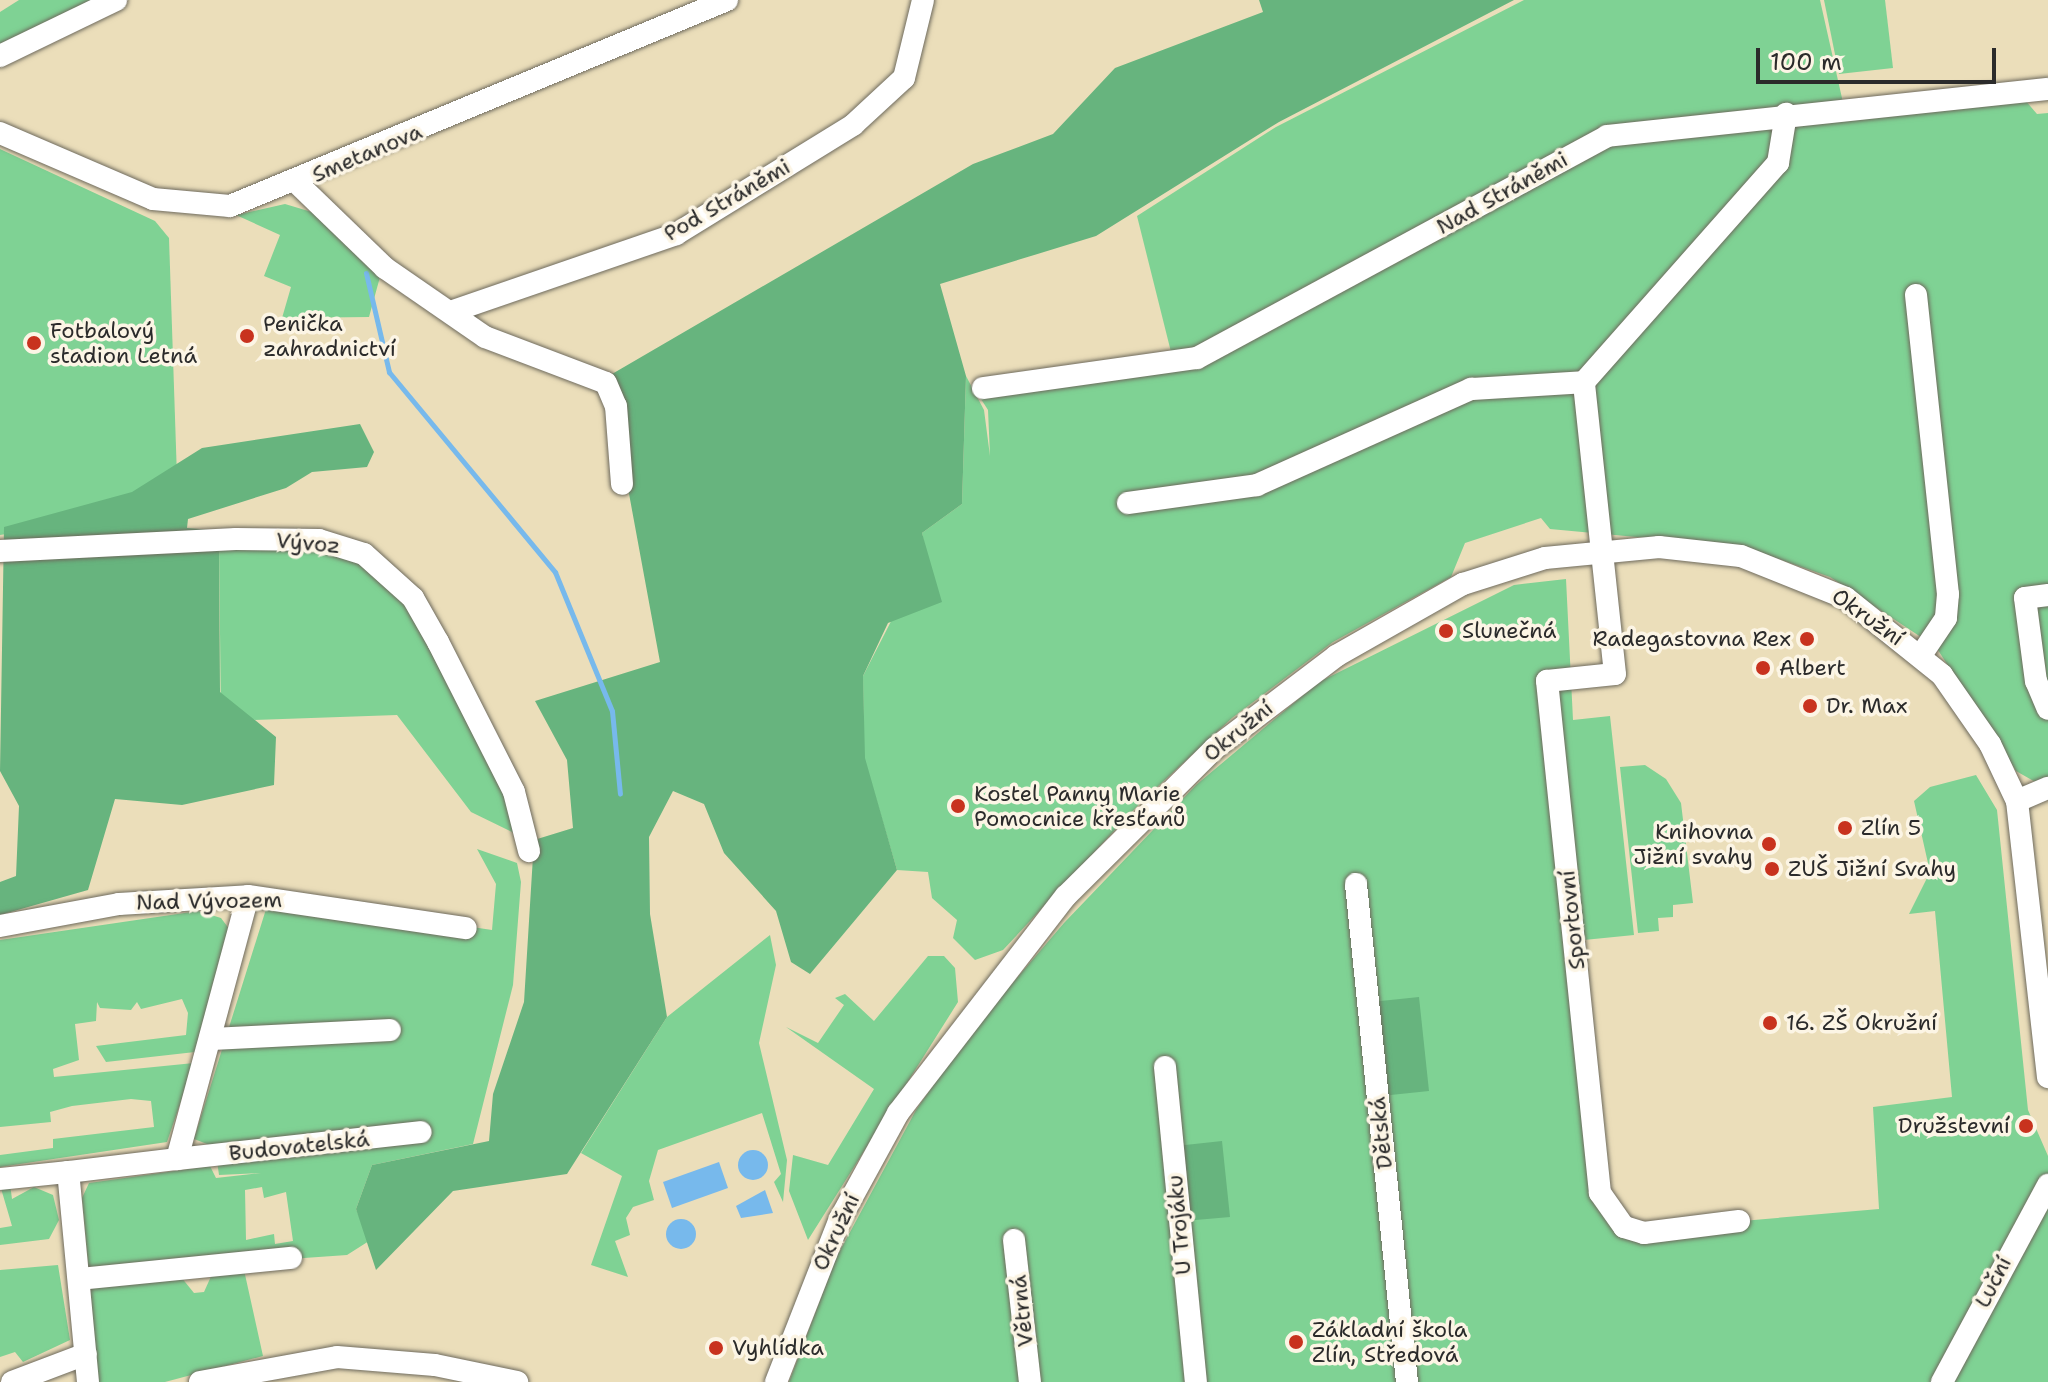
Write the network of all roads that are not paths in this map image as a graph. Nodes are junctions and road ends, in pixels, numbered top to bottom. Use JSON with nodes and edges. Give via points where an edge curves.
{"nodes":[{"id":1,"x":116,"y":0,"type":"edge"},
{"id":2,"x":727,"y":0,"type":"edge"},
{"id":3,"x":923,"y":0,"type":"edge"},
{"id":4,"x":0,"y":56,"type":"edge"},
{"id":5,"x":2048,"y":89,"type":"edge"},
{"id":6,"x":1786,"y":114,"type":"junction"},
{"id":7,"x":0,"y":133,"type":"edge"},
{"id":8,"x":297,"y":183,"type":"junction"},
{"id":9,"x":1916,"y":295,"type":"dead end"},
{"id":10,"x":453,"y":311,"type":"junction"},
{"id":11,"x":1584,"y":382,"type":"junction"},
{"id":12,"x":983,"y":388,"type":"dead end"},
{"id":13,"x":622,"y":484,"type":"dead end"},
{"id":14,"x":1128,"y":503,"type":"dead end"},
{"id":15,"x":1605,"y":550,"type":"junction"},
{"id":16,"x":0,"y":551,"type":"edge"},
{"id":17,"x":2048,"y":595,"type":"edge"},
{"id":18,"x":1921,"y":655,"type":"junction"},
{"id":19,"x":2048,"y":709,"type":"edge"},
{"id":20,"x":2048,"y":788,"type":"edge"},
{"id":21,"x":2017,"y":801,"type":"junction"},
{"id":22,"x":529,"y":851,"type":"dead end"},
{"id":23,"x":1356,"y":884,"type":"dead end"},
{"id":24,"x":248,"y":896,"type":"junction"},
{"id":25,"x":0,"y":926,"type":"edge"},
{"id":26,"x":466,"y":928,"type":"dead end"},
{"id":27,"x":390,"y":1030,"type":"dead end"},
{"id":28,"x":213,"y":1039,"type":"junction"},
{"id":29,"x":1165,"y":1067,"type":"dead end"},
{"id":30,"x":2048,"y":1077,"type":"edge"},
{"id":31,"x":421,"y":1132,"type":"dead end"},
{"id":32,"x":177,"y":1159,"type":"junction"},
{"id":33,"x":68,"y":1172,"type":"junction"},
{"id":34,"x":0,"y":1179,"type":"edge"},
{"id":35,"x":2048,"y":1185,"type":"edge"},
{"id":36,"x":1739,"y":1221,"type":"dead end"},
{"id":37,"x":1014,"y":1240,"type":"dead end"},
{"id":38,"x":291,"y":1258,"type":"dead end"},
{"id":39,"x":79,"y":1279,"type":"junction"},
{"id":40,"x":86,"y":1354,"type":"junction"},
{"id":41,"x":12,"y":1382,"type":"edge"},
{"id":42,"x":88,"y":1382,"type":"edge"},
{"id":43,"x":200,"y":1382,"type":"edge"},
{"id":44,"x":517,"y":1382,"type":"edge"},
{"id":45,"x":776,"y":1382,"type":"edge"},
{"id":46,"x":1030,"y":1382,"type":"edge"},
{"id":47,"x":1196,"y":1382,"type":"edge"},
{"id":48,"x":1407,"y":1382,"type":"edge"},
{"id":49,"x":1942,"y":1382,"type":"edge"}],
"edges":[{"from":1,"to":4,"type":"street"},
{"from":2,"to":8,"type":"street","name":"Smetanova"},
{"from":3,"to":10,"type":"street","name":"Pod Stráněmi","via":[[904,78],[853,125],[676,234]]},
{"from":5,"to":6,"type":"street","name":"Nad Stráněmi"},
{"from":6,"to":11,"type":"street","via":[[1778,163]]},
{"from":6,"to":12,"type":"street","name":"Nad Stráněmi","via":[[1607,136],[1197,358]]},
{"from":7,"to":8,"type":"street","name":"Smetanova","via":[[153,199],[186,206],[230,206]]},
{"from":8,"to":10,"type":"street","via":[[385,268]]},
{"from":9,"to":18,"type":"street","name":"Okružní","via":[[1948,594],[1946,618]]},
{"from":10,"to":13,"type":"street","via":[[485,337],[606,383],[616,406]]},
{"from":11,"to":14,"type":"street","via":[[1471,389],[1257,485]]},
{"from":11,"to":15,"type":"street"},
{"from":15,"to":18,"type":"street","name":"Okružní","via":[[1698,550],[1776,566],[1846,598]]},
{"from":15,"to":36,"type":"street","name":"Sportovní","via":[[1615,674],[1547,681],[1600,1193],[1608,1213],[1644,1233]]},
{"from":15,"to":45,"type":"street","name":"Okružní","via":[[1504,569],[1382,625],[1215,748],[1152,808],[992,984],[898,1113],[840,1219]]},
{"from":16,"to":22,"type":"street","name":"Vývoz","via":[[236,539],[319,540],[364,554],[399,582],[425,620],[514,792]]},
{"from":17,"to":19,"type":"street","via":[[2025,598],[2036,681]]},
{"from":18,"to":21,"type":"street","name":"Okružní","via":[[1965,705]]},
{"from":20,"to":21,"type":"street"},
{"from":21,"to":30,"type":"street","name":"Okružní"},
{"from":23,"to":48,"type":"street","name":"Dětská"},
{"from":24,"to":25,"type":"street","name":"Nad Vývozem","via":[[119,904]]},
{"from":24,"to":26,"type":"street","name":"Nad Vývozem"},
{"from":24,"to":28,"type":"street"},
{"from":27,"to":28,"type":"street"},
{"from":28,"to":32,"type":"street"},
{"from":29,"to":47,"type":"street","name":"U Trojáku"},
{"from":31,"to":32,"type":"street","name":"Budovatelská"},
{"from":32,"to":33,"type":"street","name":"Budovatelská"},
{"from":33,"to":34,"type":"street","name":"Budovatelská"},
{"from":33,"to":39,"type":"street"},
{"from":35,"to":49,"type":"street","name":"Luční"},
{"from":37,"to":46,"type":"street","name":"Větrná"},
{"from":38,"to":39,"type":"street"},
{"from":39,"to":40,"type":"street"},
{"from":40,"to":41,"type":"street"},
{"from":40,"to":42,"type":"street"},
{"from":43,"to":44,"type":"street","via":[[337,1357],[435,1365]]}]}
